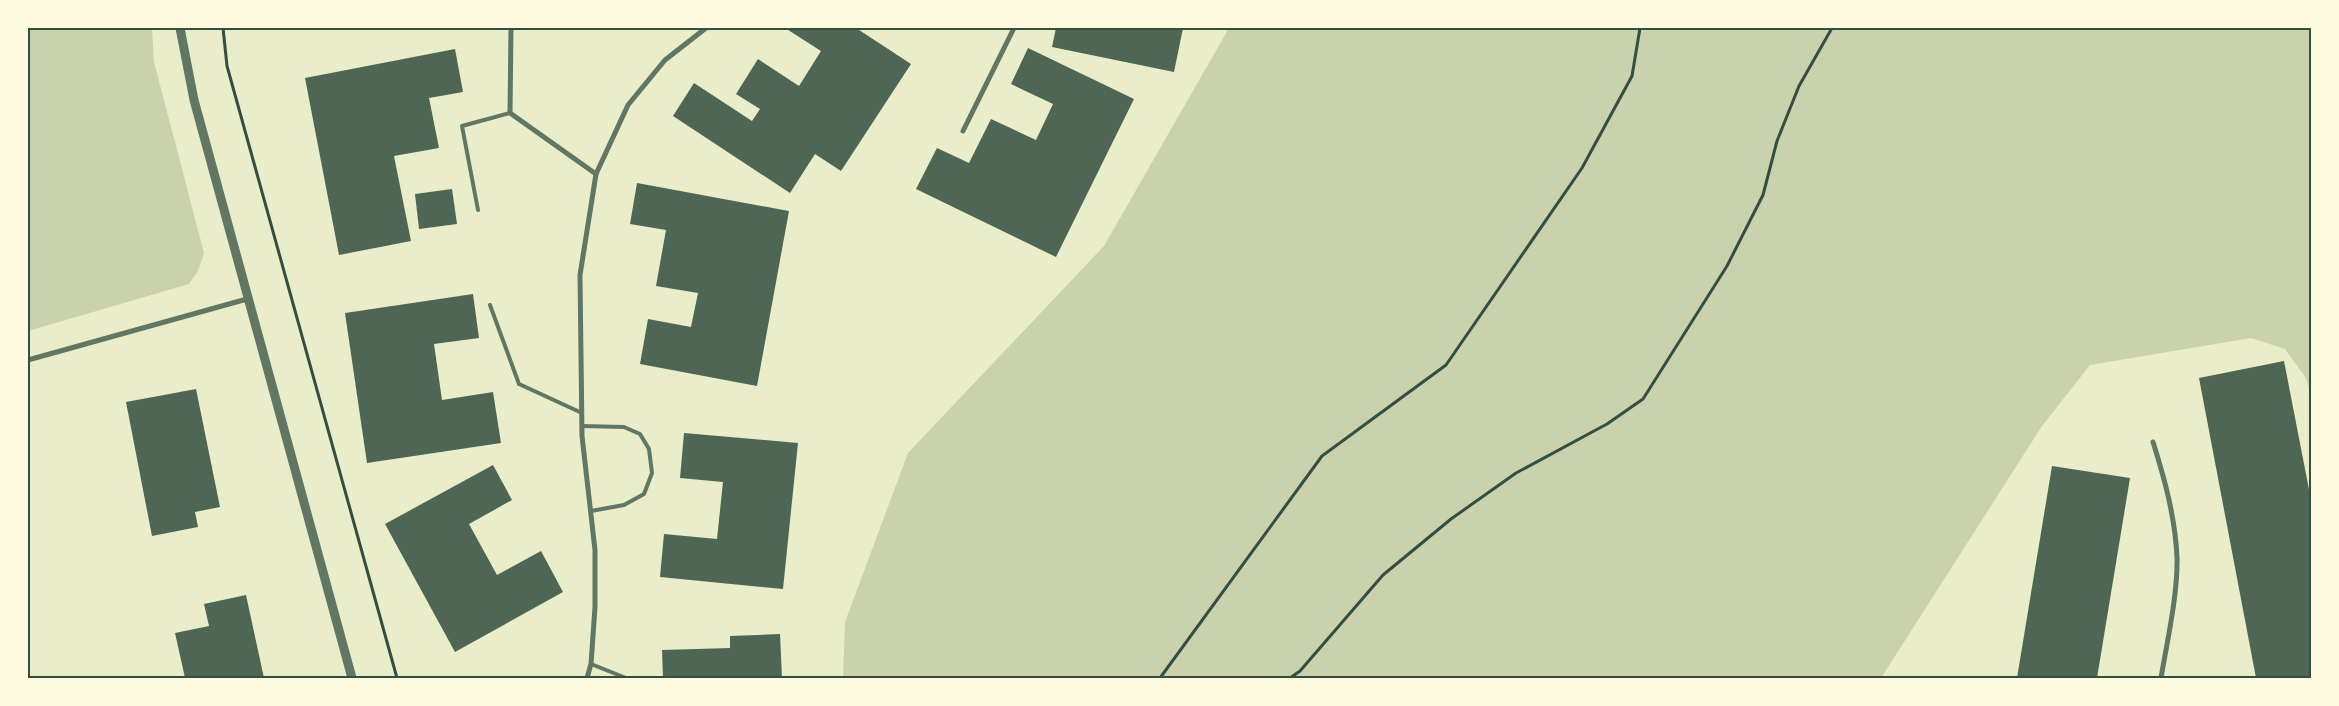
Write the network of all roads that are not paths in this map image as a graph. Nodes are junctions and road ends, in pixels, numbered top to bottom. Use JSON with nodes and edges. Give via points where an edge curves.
{"nodes":[{"id":1,"x":180,"y":28,"type":"edge"},
{"id":2,"x":511,"y":28,"type":"edge"},
{"id":3,"x":706,"y":28,"type":"edge"},
{"id":4,"x":1014,"y":28,"type":"edge"},
{"id":5,"x":510,"y":113,"type":"junction"},
{"id":6,"x":963,"y":131,"type":"dead end"},
{"id":7,"x":596,"y":174,"type":"junction"},
{"id":8,"x":478,"y":210,"type":"dead end"},
{"id":9,"x":247,"y":299,"type":"junction"},
{"id":10,"x":490,"y":305,"type":"dead end"},
{"id":11,"x":28,"y":360,"type":"edge"},
{"id":12,"x":582,"y":413,"type":"junction"},
{"id":13,"x":582,"y":426,"type":"junction"},
{"id":14,"x":2153,"y":442,"type":"dead end"},
{"id":15,"x":591,"y":511,"type":"junction"},
{"id":16,"x":591,"y":664,"type":"junction"},
{"id":17,"x":352,"y":678,"type":"edge"},
{"id":18,"x":587,"y":678,"type":"edge"},
{"id":19,"x":626,"y":678,"type":"edge"},
{"id":20,"x":2161,"y":678,"type":"edge"}],
"edges":[{"from":1,"to":9,"type":"street","via":[[194,100]]},
{"from":2,"to":5,"type":"street"},
{"from":3,"to":7,"type":"street","via":[[665,60],[628,105]]},
{"from":4,"to":6,"type":"street"},
{"from":5,"to":7,"type":"street"},
{"from":5,"to":8,"type":"lane","via":[[462,126]]},
{"from":7,"to":12,"type":"street","via":[[580,275]]},
{"from":9,"to":11,"type":"street"},
{"from":9,"to":17,"type":"street"},
{"from":10,"to":12,"type":"lane","via":[[519,384]]},
{"from":12,"to":13,"type":"street"},
{"from":13,"to":15,"type":"street"},
{"from":13,"to":15,"type":"lane","via":[[624,427],[640,434],[649,448],[652,473],[644,494],[624,505]]},
{"from":14,"to":20,"type":"street","via":[[2174,523],[2177,559]]},
{"from":15,"to":16,"type":"street","via":[[595,559]]},
{"from":16,"to":18,"type":"street"},
{"from":16,"to":19,"type":"lane"}]}
